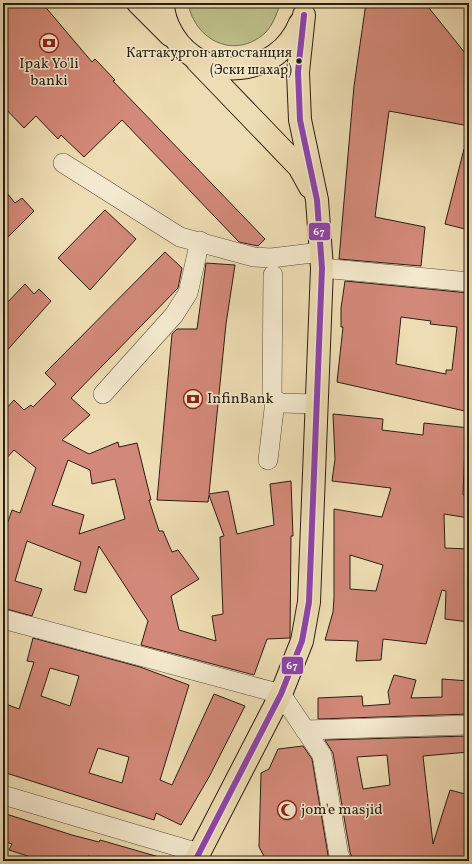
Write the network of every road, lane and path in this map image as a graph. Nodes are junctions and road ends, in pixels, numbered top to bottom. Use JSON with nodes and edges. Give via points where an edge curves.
{"nodes":[{"id":1,"x":138,"y":3,"type":"edge"},
{"id":2,"x":162,"y":3,"type":"edge"},
{"id":3,"x":304,"y":9,"type":"edge"},
{"id":4,"x":185,"y":49,"type":"junction"},
{"id":5,"x":63,"y":163,"type":"dead end"},
{"id":6,"x":317,"y":200,"type":"junction"},
{"id":7,"x":200,"y":241,"type":"junction"},
{"id":8,"x":322,"y":260,"type":"junction"},
{"id":9,"x":272,"y":275,"type":"dead end"},
{"id":10,"x":469,"y":282,"type":"edge"},
{"id":11,"x":103,"y":394,"type":"dead end"},
{"id":12,"x":275,"y":400,"type":"junction"},
{"id":13,"x":317,"y":404,"type":"junction"},
{"id":14,"x":268,"y":460,"type":"dead end"},
{"id":15,"x":3,"y":619,"type":"edge"},
{"id":16,"x":281,"y":694,"type":"junction"},
{"id":17,"x":469,"y":725,"type":"edge"},
{"id":18,"x":305,"y":730,"type":"junction"},
{"id":19,"x":3,"y":795,"type":"edge"},
{"id":20,"x":197,"y":857,"type":"edge"},
{"id":21,"x":342,"y":861,"type":"edge"}],
"edges":[{"from":1,"to":4,"type":"main road"},
{"from":2,"to":4,"type":"main road","via":[[168,26]]},
{"from":3,"to":4,"type":"main road","via":[[296,33],[284,49],[249,68],[229,69],[209,65]]},
{"from":3,"to":6,"type":"main road","via":[[298,72],[300,120]]},
{"from":4,"to":6,"type":"main road","via":[[299,167]]},
{"from":5,"to":7,"type":"street","via":[[180,237]]},
{"from":6,"to":8,"type":"main road"},
{"from":7,"to":8,"type":"street","via":[[220,250],[254,257]]},
{"from":7,"to":11,"type":"street","via":[[188,293],[174,315]]},
{"from":8,"to":10,"type":"street"},
{"from":8,"to":13,"type":"main road"},
{"from":9,"to":12,"type":"street","via":[[272,397]]},
{"from":12,"to":13,"type":"street","via":[[280,403]]},
{"from":12,"to":14,"type":"street"},
{"from":13,"to":16,"type":"main road","via":[[309,602],[302,641]]},
{"from":15,"to":16,"type":"street"},
{"from":16,"to":18,"type":"street"},
{"from":16,"to":20,"type":"main road"},
{"from":17,"to":18,"type":"street"},
{"from":18,"to":21,"type":"street","via":[[322,755],[339,856]]},
{"from":19,"to":20,"type":"street"}]}
